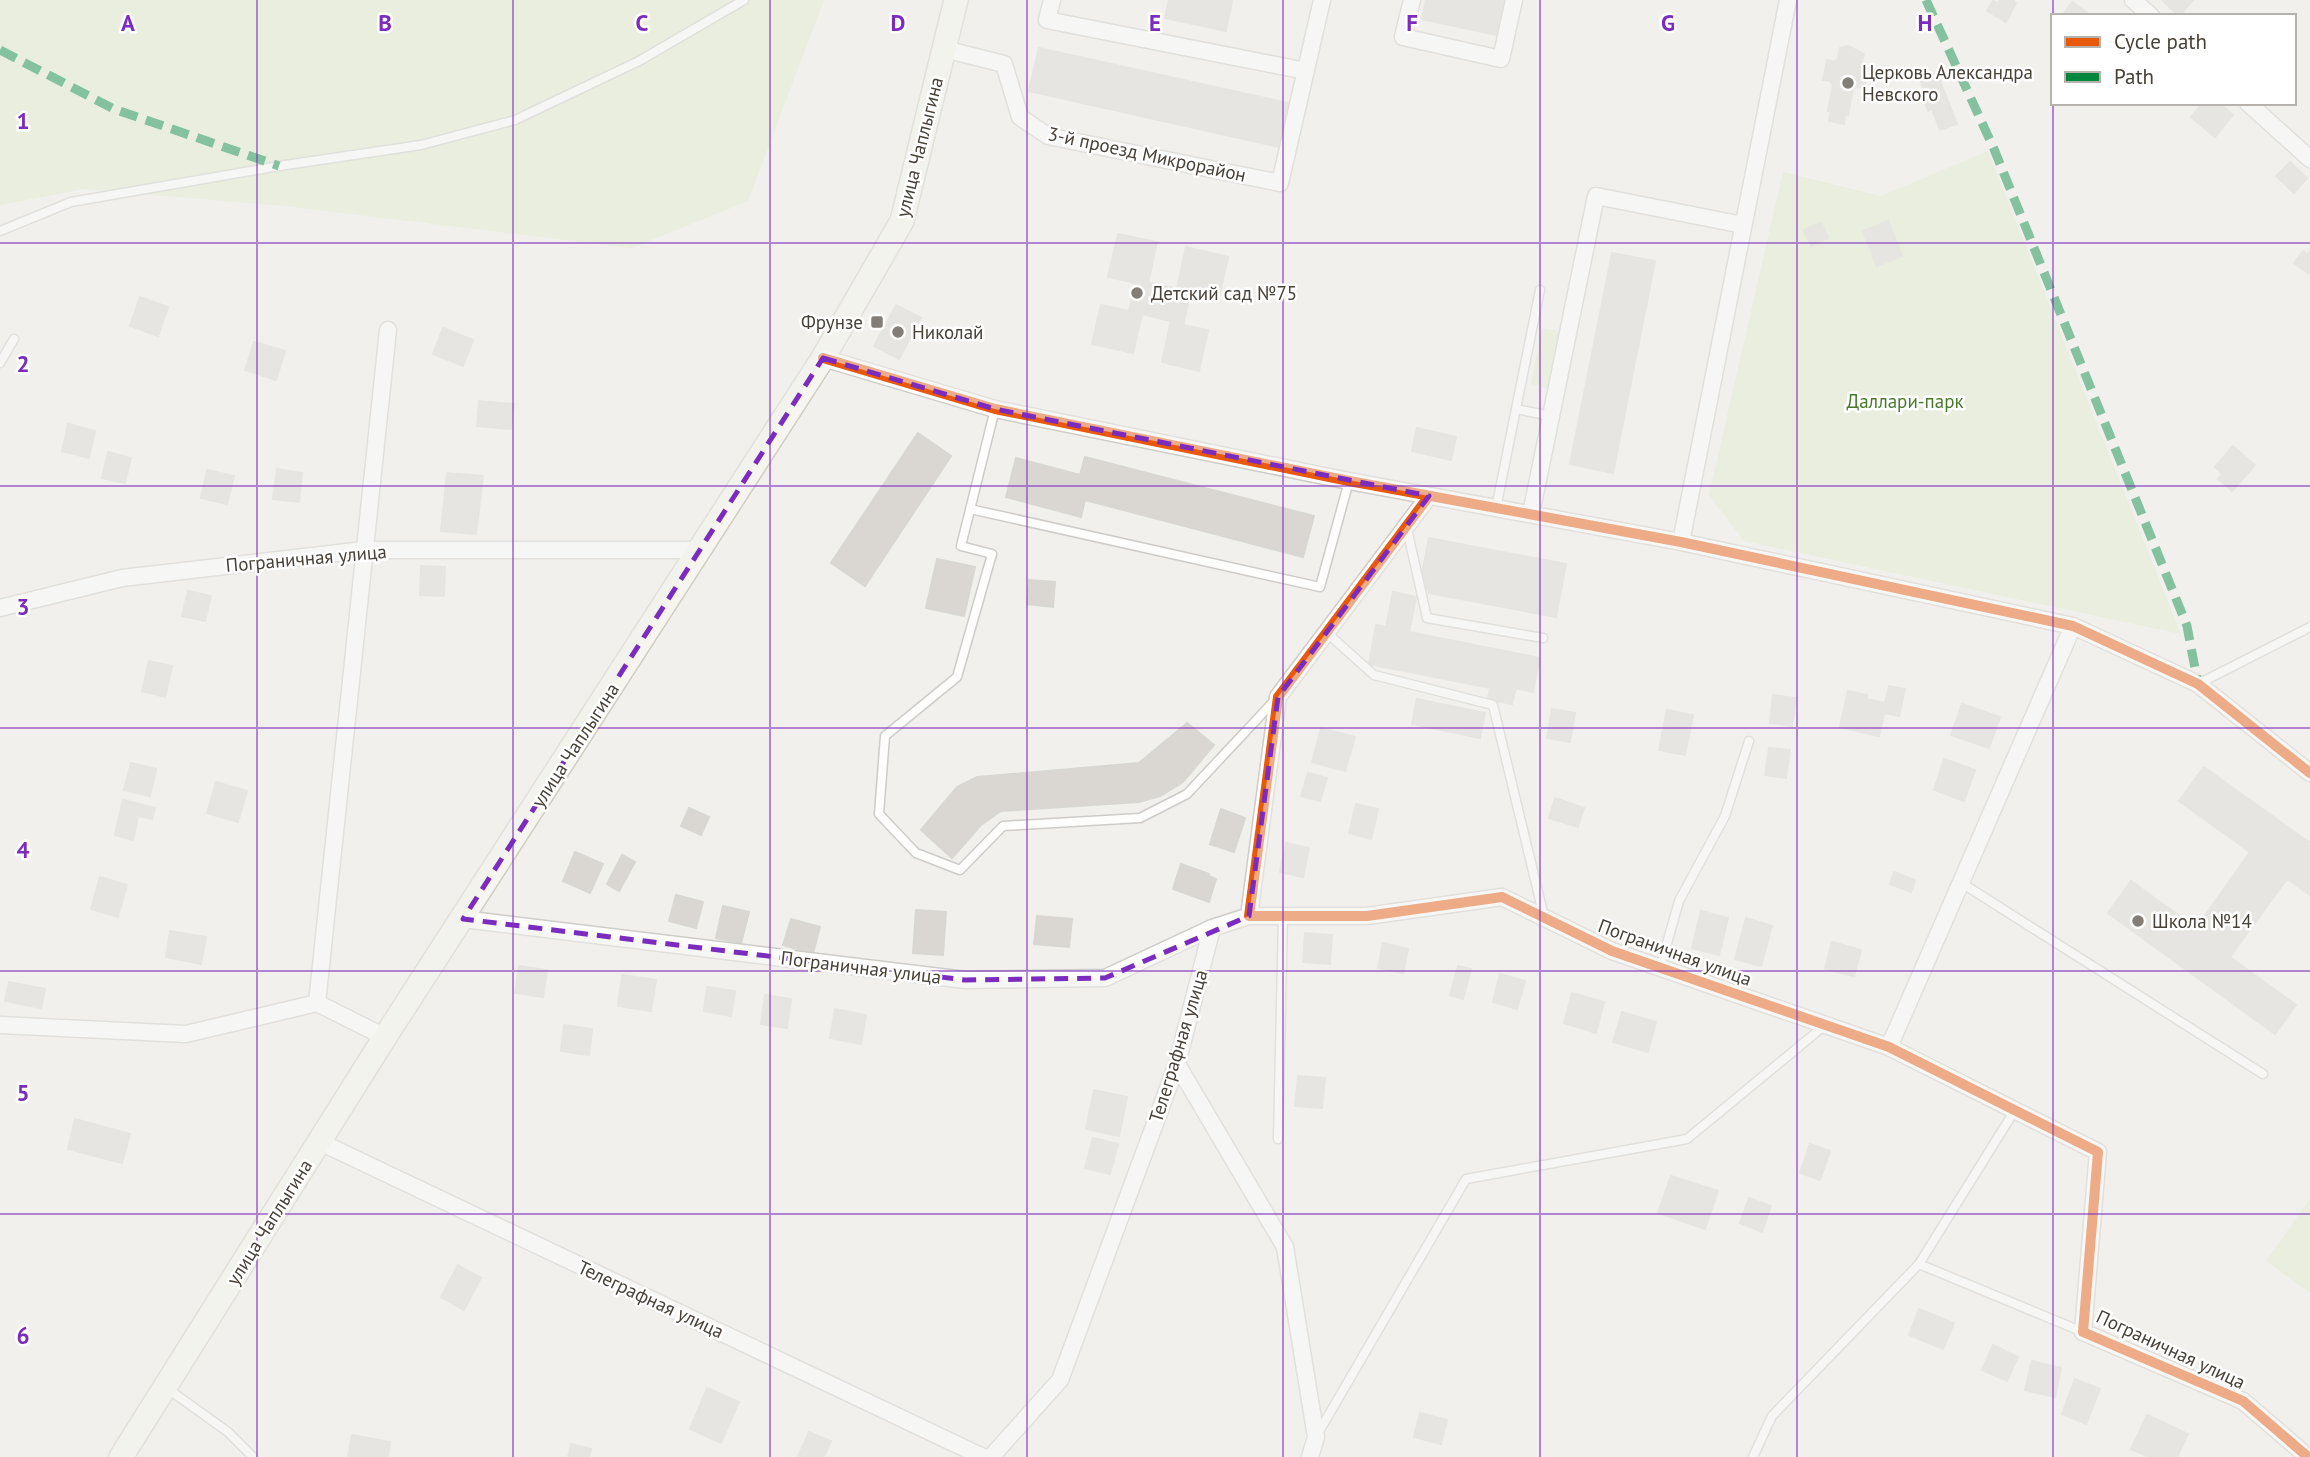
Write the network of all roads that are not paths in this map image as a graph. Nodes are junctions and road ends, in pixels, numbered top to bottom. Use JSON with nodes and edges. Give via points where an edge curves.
{"nodes":[{"id":1,"x":744,"y":0,"type":"edge"},
{"id":2,"x":956,"y":0,"type":"edge"},
{"id":3,"x":1052,"y":0,"type":"edge"},
{"id":4,"x":1322,"y":0,"type":"edge"},
{"id":5,"x":1412,"y":0,"type":"edge"},
{"id":6,"x":1514,"y":0,"type":"edge"},
{"id":7,"x":1788,"y":0,"type":"edge"},
{"id":8,"x":2133,"y":0,"type":"edge"},
{"id":9,"x":2149,"y":14,"type":"edge"},
{"id":10,"x":944,"y":49,"type":"junction"},
{"id":11,"x":1306,"y":72,"type":"junction"},
{"id":12,"x":2250,"y":105,"type":"edge"},
{"id":13,"x":2310,"y":159,"type":"edge"},
{"id":14,"x":1743,"y":225,"type":"junction"},
{"id":15,"x":0,"y":231,"type":"edge"},
{"id":16,"x":1540,"y":290,"type":"dead end"},
{"id":17,"x":388,"y":330,"type":"dead end"},
{"id":18,"x":15,"y":340,"type":"dead end"},
{"id":19,"x":823,"y":358,"type":"junction"},
{"id":20,"x":0,"y":363,"type":"edge"},
{"id":21,"x":995,"y":409,"type":"junction"},
{"id":22,"x":1516,"y":409,"type":"junction"},
{"id":23,"x":1550,"y":416,"type":"junction"},
{"id":24,"x":1349,"y":481,"type":"junction"},
{"id":25,"x":1429,"y":496,"type":"junction"},
{"id":26,"x":1496,"y":508,"type":"junction"},
{"id":27,"x":970,"y":509,"type":"junction"},
{"id":28,"x":1531,"y":514,"type":"junction"},
{"id":29,"x":1406,"y":526,"type":"junction"},
{"id":30,"x":1681,"y":542,"type":"junction"},
{"id":31,"x":364,"y":550,"type":"junction"},
{"id":32,"x":699,"y":551,"type":"junction"},
{"id":33,"x":0,"y":608,"type":"edge"},
{"id":34,"x":2073,"y":626,"type":"junction"},
{"id":35,"x":2310,"y":627,"type":"edge"},
{"id":36,"x":1326,"y":632,"type":"junction"},
{"id":37,"x":1543,"y":638,"type":"dead end"},
{"id":38,"x":2198,"y":684,"type":"junction"},
{"id":39,"x":1278,"y":697,"type":"junction"},
{"id":40,"x":1749,"y":741,"type":"dead end"},
{"id":41,"x":2310,"y":773,"type":"edge"},
{"id":42,"x":1960,"y":882,"type":"junction"},
{"id":43,"x":1249,"y":916,"type":"junction"},
{"id":44,"x":1283,"y":916,"type":"junction"},
{"id":45,"x":1544,"y":917,"type":"junction"},
{"id":46,"x":463,"y":919,"type":"junction"},
{"id":47,"x":1213,"y":928,"type":"junction"},
{"id":48,"x":1660,"y":968,"type":"junction"},
{"id":49,"x":317,"y":1003,"type":"junction"},
{"id":50,"x":0,"y":1025,"type":"edge"},
{"id":51,"x":1824,"y":1025,"type":"junction"},
{"id":52,"x":385,"y":1037,"type":"junction"},
{"id":53,"x":1889,"y":1047,"type":"junction"},
{"id":54,"x":1177,"y":1064,"type":"junction"},
{"id":55,"x":2263,"y":1074,"type":"dead end"},
{"id":56,"x":2015,"y":1110,"type":"junction"},
{"id":57,"x":1279,"y":1139,"type":"dead end"},
{"id":58,"x":320,"y":1142,"type":"junction"},
{"id":59,"x":1919,"y":1264,"type":"junction"},
{"id":60,"x":2083,"y":1332,"type":"junction"},
{"id":61,"x":165,"y":1386,"type":"junction"},
{"id":62,"x":1316,"y":1437,"type":"junction"},
{"id":63,"x":121,"y":1457,"type":"edge"},
{"id":64,"x":253,"y":1457,"type":"edge"},
{"id":65,"x":983,"y":1457,"type":"edge"},
{"id":66,"x":991,"y":1457,"type":"edge"},
{"id":67,"x":1310,"y":1457,"type":"edge"},
{"id":68,"x":1753,"y":1457,"type":"edge"},
{"id":69,"x":2308,"y":1457,"type":"edge"}],
"edges":[{"from":1,"to":15,"type":"lane","via":[[639,61],[515,120],[421,145],[71,202]]},
{"from":2,"to":10,"type":"main road","name":"улица Чаплыгина"},
{"from":3,"to":11,"type":"street","via":[[1047,20]]},
{"from":4,"to":11,"type":"street","name":"3-й проезд Микрорайон"},
{"from":5,"to":6,"type":"street","via":[[1404,37],[1501,59]]},
{"from":7,"to":14,"type":"street"},
{"from":8,"to":9,"type":"street"},
{"from":10,"to":11,"type":"street","name":"3-й проезд Микрорайон","via":[[1004,64],[1020,117],[1048,136],[1280,183]]},
{"from":10,"to":19,"type":"main road","name":"улица Чаплыгина","via":[[902,221]]},
{"from":12,"to":13,"type":"street"},
{"from":14,"to":23,"type":"street","via":[[1596,196]]},
{"from":14,"to":30,"type":"street"},
{"from":16,"to":22,"type":"lane"},
{"from":17,"to":31,"type":"street"},
{"from":18,"to":20,"type":"lane"},
{"from":19,"to":21,"type":"street"},
{"from":19,"to":32,"type":"main road","name":"улица Чаплыгина"},
{"from":21,"to":24,"type":"street"},
{"from":21,"to":27,"type":"lane"},
{"from":22,"to":23,"type":"lane"},
{"from":22,"to":26,"type":"lane"},
{"from":23,"to":28,"type":"street"},
{"from":24,"to":25,"type":"street"},
{"from":24,"to":27,"type":"lane","via":[[1320,587]]},
{"from":25,"to":26,"type":"street"},
{"from":25,"to":29,"type":"street"},
{"from":26,"to":28,"type":"street"},
{"from":27,"to":39,"type":"lane","via":[[961,545],[992,554],[957,677],[885,736],[879,814],[916,853],[960,870],[1003,826],[1140,818],[1187,794]]},
{"from":28,"to":30,"type":"street"},
{"from":29,"to":36,"type":"street"},
{"from":29,"to":37,"type":"lane","via":[[1427,618]]},
{"from":30,"to":34,"type":"street"},
{"from":31,"to":32,"type":"street","name":"Пограничная улица"},
{"from":31,"to":33,"type":"street","name":"Пограничная улица","via":[[122,578]]},
{"from":31,"to":49,"type":"street"},
{"from":32,"to":46,"type":"main road","name":"улица Чаплыгина"},
{"from":34,"to":38,"type":"street"},
{"from":34,"to":42,"type":"street"},
{"from":35,"to":38,"type":"lane"},
{"from":36,"to":39,"type":"street"},
{"from":36,"to":45,"type":"lane","via":[[1374,675],[1493,705]]},
{"from":38,"to":41,"type":"street"},
{"from":39,"to":43,"type":"street"},
{"from":40,"to":48,"type":"lane","via":[[1725,816],[1679,901]]},
{"from":42,"to":53,"type":"street"},
{"from":42,"to":55,"type":"lane"},
{"from":43,"to":44,"type":"street","name":"Пограничная улица"},
{"from":43,"to":47,"type":"street","name":"Пограничная улица"},
{"from":44,"to":45,"type":"street","name":"Пограничная улица","via":[[1367,916],[1502,897]]},
{"from":44,"to":57,"type":"lane"},
{"from":45,"to":48,"type":"street","name":"Пограничная улица","via":[[1612,951]]},
{"from":46,"to":47,"type":"street","name":"Пограничная улица","via":[[964,980],[1105,978]]},
{"from":46,"to":52,"type":"main road","name":"улица Чаплыгина"},
{"from":47,"to":54,"type":"street","name":"Телеграфная улица"},
{"from":48,"to":51,"type":"street","name":"Пограничная улица"},
{"from":49,"to":50,"type":"street","via":[[186,1034]]},
{"from":49,"to":52,"type":"street"},
{"from":51,"to":53,"type":"street","name":"Пограничная улица"},
{"from":51,"to":62,"type":"lane","via":[[1687,1139],[1466,1179]]},
{"from":52,"to":58,"type":"main road","name":"улица Чаплыгина"},
{"from":53,"to":56,"type":"street","name":"Пограничная улица"},
{"from":54,"to":62,"type":"street","via":[[1285,1247]]},
{"from":54,"to":66,"type":"street","name":"Телеграфная улица","via":[[1060,1380]]},
{"from":56,"to":59,"type":"lane"},
{"from":56,"to":60,"type":"street","name":"Пограничная улица","via":[[2098,1152]]},
{"from":58,"to":61,"type":"main road","name":"улица Чаплыгина"},
{"from":58,"to":65,"type":"street","name":"Телеграфная улица"},
{"from":59,"to":60,"type":"lane"},
{"from":59,"to":68,"type":"lane","via":[[1772,1416]]},
{"from":60,"to":69,"type":"street","name":"Пограничная улица","via":[[2243,1401]]},
{"from":61,"to":63,"type":"main road","name":"улица Чаплыгина"},
{"from":61,"to":64,"type":"lane","via":[[228,1432]]},
{"from":62,"to":67,"type":"street"}]}
